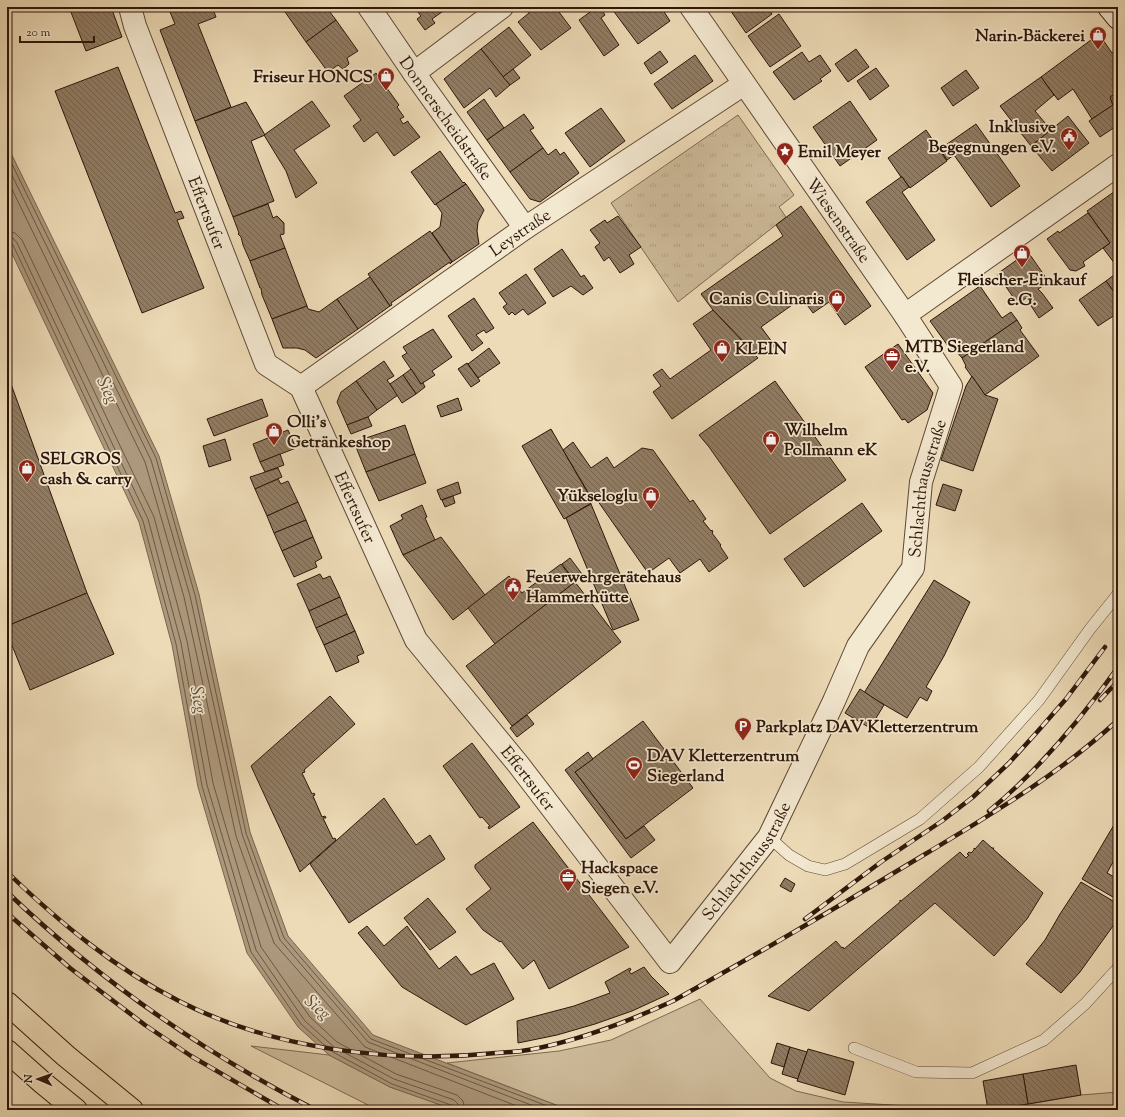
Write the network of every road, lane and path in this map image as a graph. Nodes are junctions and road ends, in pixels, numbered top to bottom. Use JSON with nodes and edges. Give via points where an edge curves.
{"nodes":[{"id":1,"x":130,"y":7,"type":"edge"},
{"id":2,"x":369,"y":7,"type":"edge"},
{"id":3,"x":502,"y":7,"type":"edge"},
{"id":4,"x":691,"y":7,"type":"edge"},
{"id":5,"x":1109,"y":7,"type":"edge"},
{"id":6,"x":1118,"y":18,"type":"edge"},
{"id":7,"x":414,"y":73,"type":"junction"},
{"id":8,"x":744,"y":84,"type":"junction"},
{"id":9,"x":1118,"y":165,"type":"edge"},
{"id":10,"x":525,"y":228,"type":"junction"},
{"id":11,"x":905,"y":315,"type":"junction"},
{"id":12,"x":301,"y":387,"type":"junction"},
{"id":13,"x":1118,"y":594,"type":"edge"},
{"id":14,"x":769,"y":837,"type":"junction"},
{"id":15,"x":670,"y":962,"type":"joint"},
{"id":16,"x":1118,"y":968,"type":"edge"},
{"id":17,"x":7,"y":1003,"type":"edge"},
{"id":18,"x":854,"y":1048,"type":"dead end"},
{"id":19,"x":7,"y":1051,"type":"edge"},
{"id":20,"x":76,"y":1110,"type":"edge"},
{"id":21,"x":132,"y":1110,"type":"edge"}],
"edges":[{"from":1,"to":12,"type":"street","name":"Effertsufer","via":[[135,26],[266,364]]},
{"from":2,"to":7,"type":"street","name":"Donnerscheidstraße"},
{"from":3,"to":7,"type":"street"},
{"from":4,"to":8,"type":"street","name":"Wiesenstraße"},
{"from":5,"to":6,"type":"street"},
{"from":7,"to":10,"type":"street","name":"Donnerscheidstraße"},
{"from":8,"to":10,"type":"street","name":"Leystraße"},
{"from":8,"to":11,"type":"street","name":"Wiesenstraße"},
{"from":9,"to":11,"type":"street"},
{"from":10,"to":12,"type":"street","name":"Leystraße"},
{"from":11,"to":14,"type":"street","name":"Schlachthausstraße","via":[[951,386],[921,482],[914,568],[858,646]]},
{"from":12,"to":15,"type":"street","name":"Effertsufer","via":[[416,640],[518,764]]},
{"from":13,"to":14,"type":"lane","via":[[1039,700],[979,767],[920,819],[845,864],[826,870],[808,866],[789,855]]},
{"from":14,"to":15,"type":"street","name":"Schlachthausstraße"},
{"from":16,"to":18,"type":"lane","via":[[1086,1004],[1044,1040],[972,1073],[916,1072]]},
{"from":17,"to":21,"type":"highway"},
{"from":19,"to":20,"type":"highway"}]}
